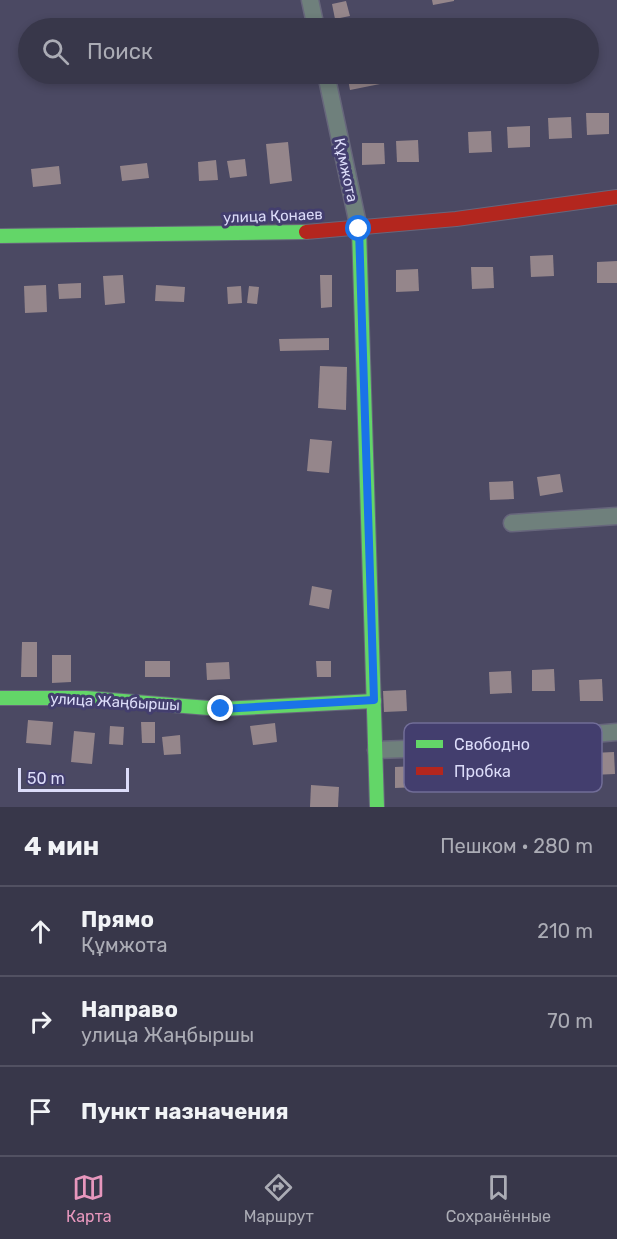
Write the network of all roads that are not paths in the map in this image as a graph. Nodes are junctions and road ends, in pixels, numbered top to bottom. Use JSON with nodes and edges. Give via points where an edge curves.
{"nodes":[{"id":1,"x":310,"y":0,"type":"edge"},
{"id":2,"x":314,"y":18,"type":"edge"},
{"id":3,"x":328,"y":84,"type":"edge"},
{"id":4,"x":617,"y":197,"type":"edge"},
{"id":5,"x":359,"y":229,"type":"junction"},
{"id":6,"x":0,"y":236,"type":"edge"},
{"id":7,"x":617,"y":516,"type":"edge"},
{"id":8,"x":512,"y":523,"type":"dead end"},
{"id":9,"x":0,"y":698,"type":"edge"},
{"id":10,"x":374,"y":700,"type":"junction"},
{"id":11,"x":617,"y":732,"type":"edge"},
{"id":12,"x":602,"y":733,"type":"edge"},
{"id":13,"x":404,"y":749,"type":"edge"},
{"id":14,"x":376,"y":750,"type":"junction"},
{"id":15,"x":377,"y":807,"type":"edge"}],
"edges":[{"from":1,"to":2,"type":"street"},
{"from":3,"to":5,"type":"street","name":"Құмжота"},
{"from":4,"to":5,"type":"street","name":"улица Қонаев"},
{"from":5,"to":6,"type":"street","name":"улица Қонаев"},
{"from":5,"to":10,"type":"street","name":"Құмжота"},
{"from":7,"to":8,"type":"street"},
{"from":9,"to":10,"type":"street","name":"улица Жаңбыршы","via":[[86,698],[221,709]]},
{"from":10,"to":14,"type":"street","name":"Құмжота"},
{"from":11,"to":12,"type":"street"},
{"from":13,"to":14,"type":"street"},
{"from":14,"to":15,"type":"street","name":"Құмжота"}]}
